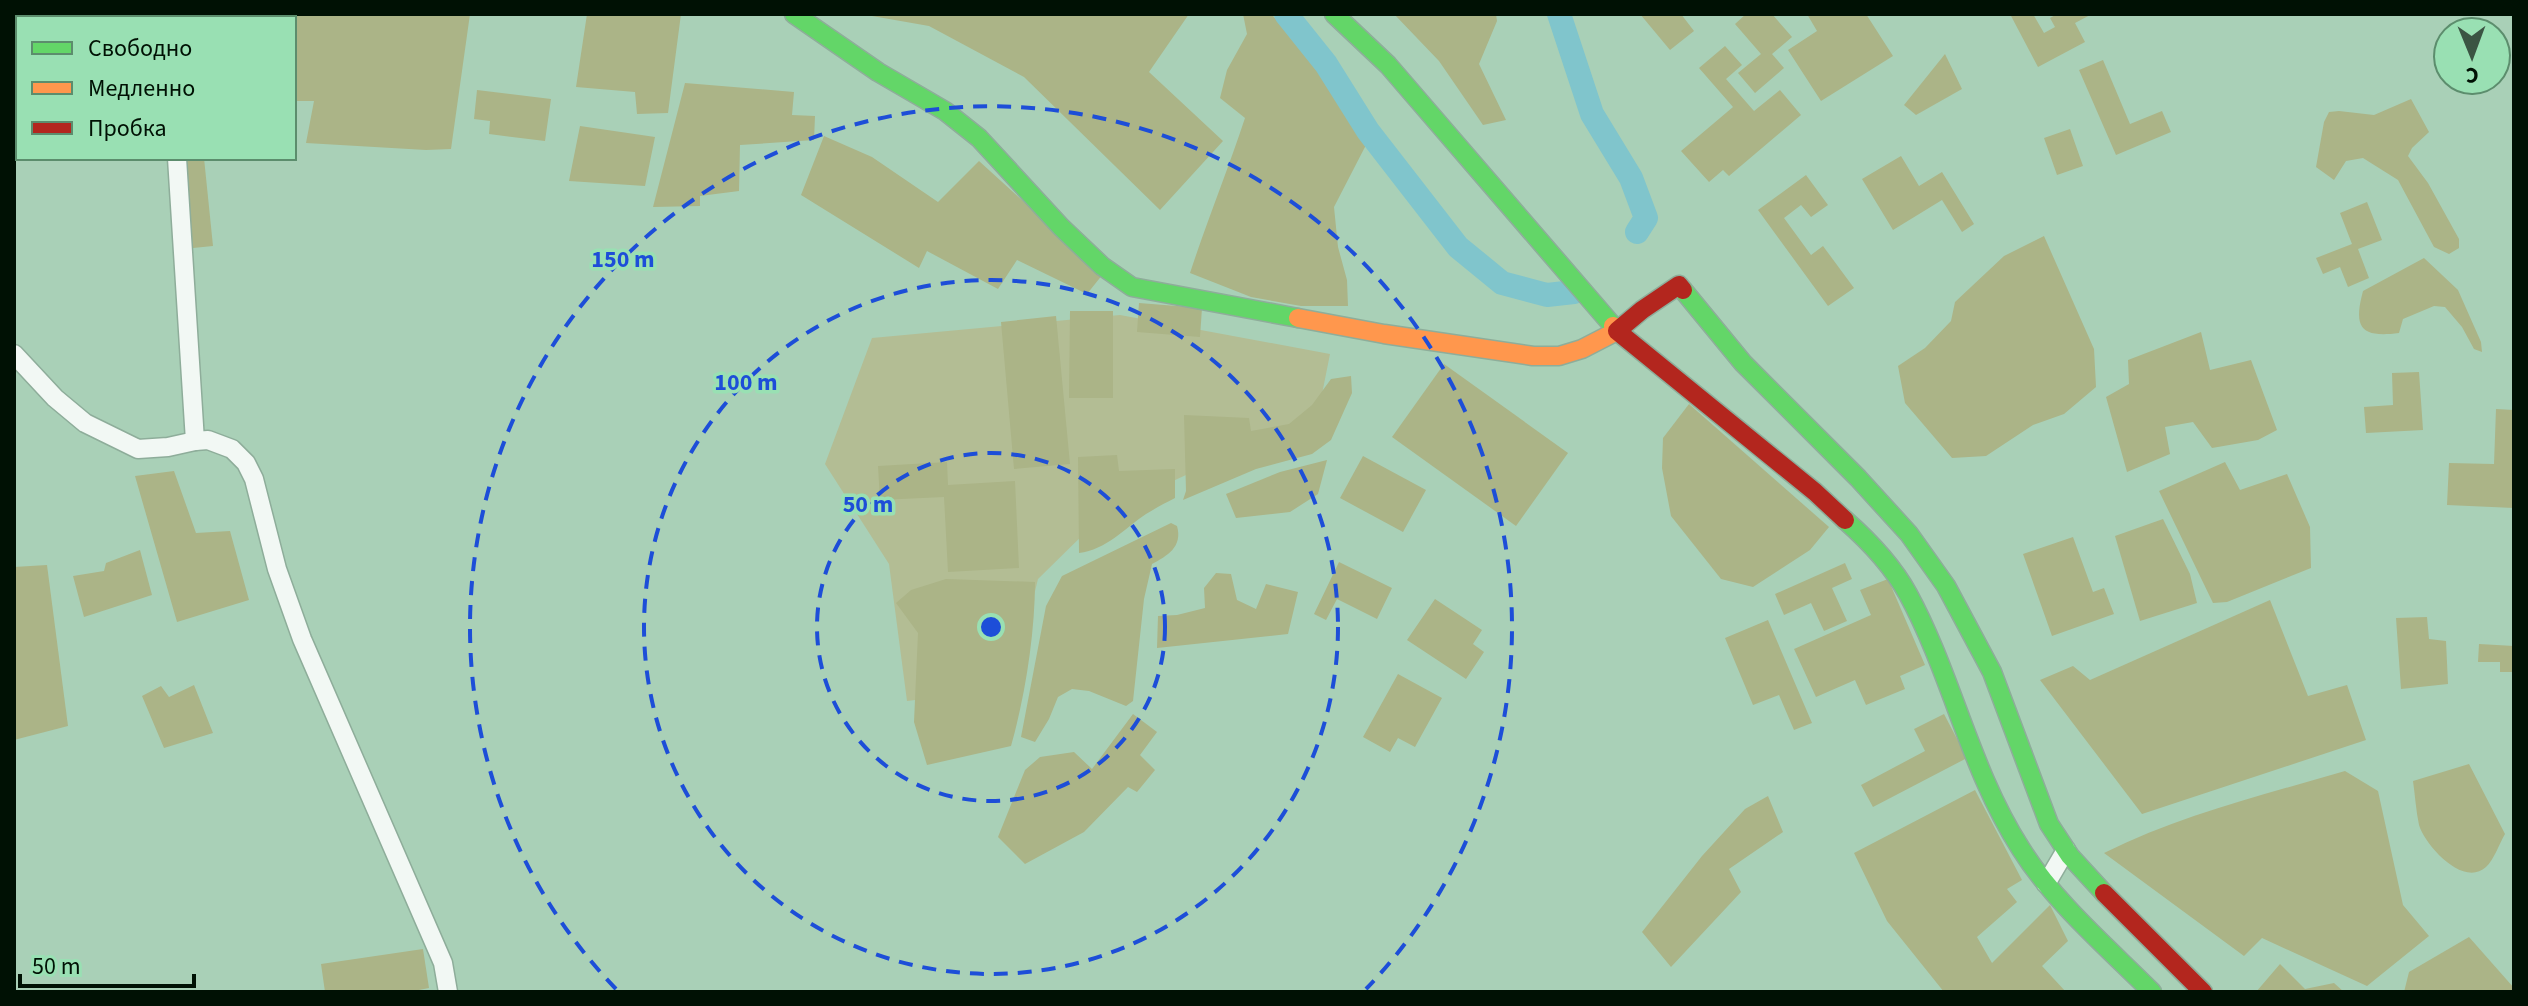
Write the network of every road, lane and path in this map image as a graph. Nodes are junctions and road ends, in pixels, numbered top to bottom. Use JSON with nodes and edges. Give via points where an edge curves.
{"nodes":[{"id":1,"x":794,"y":14,"type":"edge"},
{"id":2,"x":1334,"y":14,"type":"edge"},
{"id":3,"x":177,"y":160,"type":"edge"},
{"id":4,"x":1617,"y":331,"type":"junction"},
{"id":5,"x":14,"y":354,"type":"edge"},
{"id":6,"x":195,"y":441,"type":"junction"},
{"id":7,"x":2056,"y":867,"type":"junction"},
{"id":8,"x":448,"y":992,"type":"edge"},
{"id":9,"x":2152,"y":992,"type":"edge"},
{"id":10,"x":2203,"y":992,"type":"edge"}],
"edges":[{"from":1,"to":4,"type":"street","via":[[979,138],[1061,227],[1132,287],[1533,356],[1559,356]]},
{"from":2,"to":4,"type":"street","via":[[1388,65]]},
{"from":3,"to":6,"type":"street"},
{"from":4,"to":7,"type":"street","via":[[1815,492],[1891,568],[1933,646],[1990,791],[2020,848]]},
{"from":4,"to":7,"type":"street","via":[[1679,285],[1743,363],[1909,534],[1946,586],[1992,672],[2049,824]]},
{"from":5,"to":6,"type":"street","via":[[85,423],[138,449]]},
{"from":6,"to":8,"type":"street","via":[[232,449],[254,479],[302,639],[443,963]]},
{"from":7,"to":9,"type":"street"},
{"from":7,"to":10,"type":"street","via":[[2095,884]]}]}
